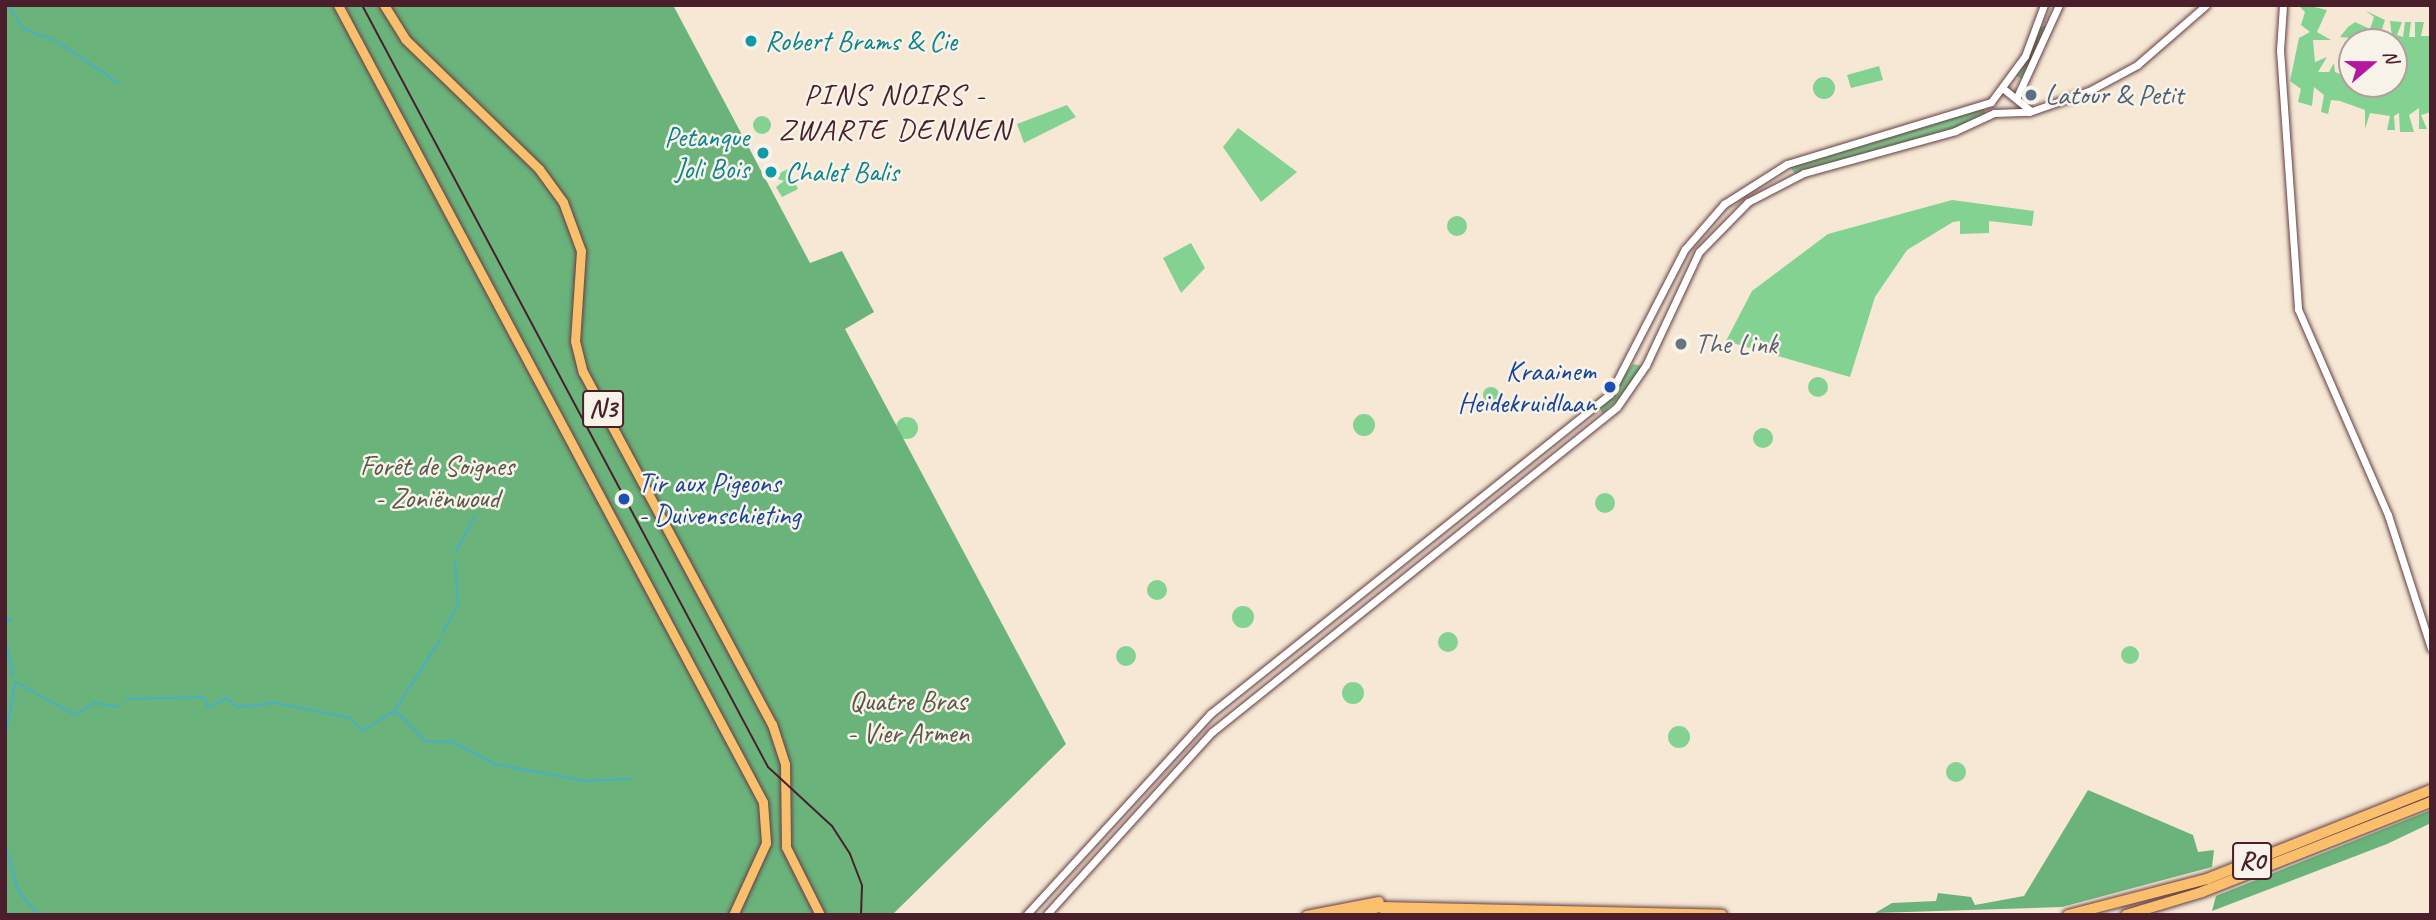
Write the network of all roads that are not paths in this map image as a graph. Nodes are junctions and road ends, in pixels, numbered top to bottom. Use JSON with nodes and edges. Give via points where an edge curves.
{"nodes":[{"id":1,"x":338,"y":5,"type":"edge"},
{"id":2,"x":384,"y":5,"type":"edge"},
{"id":3,"x":2044,"y":5,"type":"edge"},
{"id":4,"x":2059,"y":5,"type":"edge"},
{"id":5,"x":2206,"y":5,"type":"edge"},
{"id":6,"x":2283,"y":5,"type":"edge"},
{"id":7,"x":2004,"y":90,"type":"junction"},
{"id":8,"x":1995,"y":99,"type":"junction"},
{"id":9,"x":2017,"y":99,"type":"junction"},
{"id":10,"x":2014,"y":110,"type":"junction"},
{"id":11,"x":2038,"y":110,"type":"junction"},
{"id":12,"x":2000,"y":111,"type":"junction"},
{"id":13,"x":1656,"y":307,"type":"junction"},
{"id":14,"x":1668,"y":314,"type":"junction"},
{"id":15,"x":2431,"y":648,"type":"edge"},
{"id":16,"x":2431,"y":790,"type":"edge"},
{"id":17,"x":2431,"y":802,"type":"edge"},
{"id":18,"x":1111,"y":821,"type":"junction"},
{"id":19,"x":1122,"y":831,"type":"junction"},
{"id":20,"x":1381,"y":907,"type":"edge"},
{"id":21,"x":1476,"y":910,"type":"edge"},
{"id":22,"x":1406,"y":913,"type":"edge"},
{"id":23,"x":733,"y":915,"type":"edge"},
{"id":24,"x":820,"y":915,"type":"edge"},
{"id":25,"x":1026,"y":915,"type":"edge"},
{"id":26,"x":1046,"y":915,"type":"edge"},
{"id":27,"x":1306,"y":915,"type":"edge"},
{"id":28,"x":1336,"y":915,"type":"edge"},
{"id":29,"x":1722,"y":915,"type":"edge"},
{"id":30,"x":2068,"y":915,"type":"edge"},
{"id":31,"x":2126,"y":915,"type":"edge"}],
"edges":[{"from":1,"to":23,"type":"main road","number":"N3","via":[[762,802],[768,836]]},
{"from":2,"to":24,"type":"main road","number":"N3","via":[[405,38],[539,169],[563,202],[581,251],[580,363],[781,747],[786,847]]},
{"from":3,"to":7,"type":"street"},
{"from":4,"to":9,"type":"street"},
{"from":5,"to":11,"type":"street","via":[[2117,78]]},
{"from":6,"to":15,"type":"street","via":[[2280,50],[2302,320],[2388,515]]},
{"from":7,"to":8,"type":"street"},
{"from":7,"to":9,"type":"street"},
{"from":8,"to":12,"type":"street"},
{"from":8,"to":13,"type":"street","via":[[1758,178],[1694,236]]},
{"from":9,"to":10,"type":"street"},
{"from":9,"to":11,"type":"street"},
{"from":10,"to":11,"type":"street"},
{"from":10,"to":12,"type":"street"},
{"from":12,"to":14,"type":"street","via":[[1955,131],[1804,173],[1762,192],[1703,247]]},
{"from":13,"to":14,"type":"street"},
{"from":13,"to":18,"type":"street","via":[[1628,370],[1603,401],[1210,714]]},
{"from":14,"to":19,"type":"street","via":[[1646,365],[1617,407],[1230,717]]},
{"from":16,"to":30,"type":"highway","number":"R0","via":[[2207,879]]},
{"from":17,"to":31,"type":"highway","number":"R0","via":[[2227,883]]},
{"from":18,"to":19,"type":"street"},
{"from":18,"to":25,"type":"street"},
{"from":19,"to":26,"type":"street"},
{"from":20,"to":21,"type":"highway"},
{"from":20,"to":22,"type":"main road"},
{"from":20,"to":27,"type":"main road"},
{"from":20,"to":28,"type":"main road"},
{"from":21,"to":22,"type":"highway"},
{"from":21,"to":29,"type":"highway"}]}
